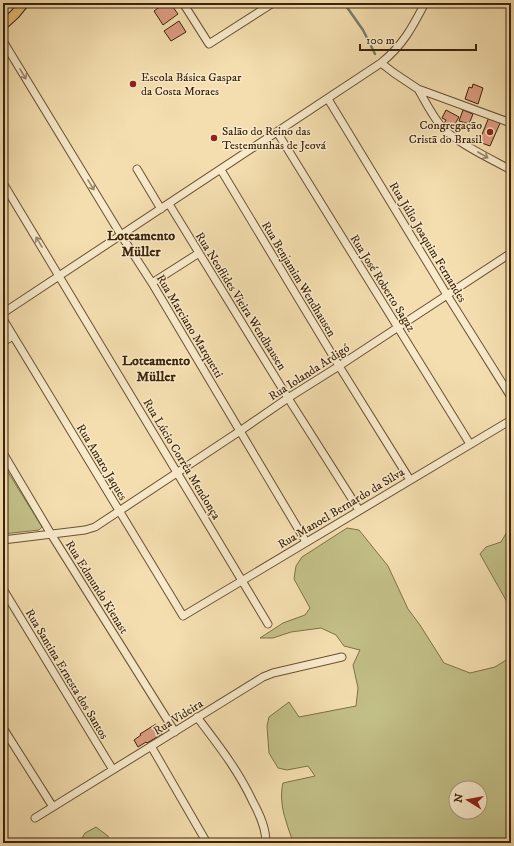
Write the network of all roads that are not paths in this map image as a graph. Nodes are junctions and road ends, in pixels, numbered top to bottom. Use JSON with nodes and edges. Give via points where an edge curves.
{"nodes":[{"id":1,"x":24,"y":3,"type":"edge"},
{"id":2,"x":183,"y":3,"type":"edge"},
{"id":3,"x":273,"y":3,"type":"edge"},
{"id":4,"x":425,"y":3,"type":"edge"},
{"id":5,"x":3,"y":25,"type":"edge"},
{"id":6,"x":3,"y":41,"type":"edge"},
{"id":7,"x":381,"y":63,"type":"junction"},
{"id":8,"x":418,"y":89,"type":"junction"},
{"id":9,"x":328,"y":99,"type":"junction"},
{"id":10,"x":511,"y":123,"type":"edge"},
{"id":11,"x":277,"y":132,"type":"junction"},
{"id":12,"x":137,"y":169,"type":"dead end"},
{"id":13,"x":220,"y":170,"type":"junction"},
{"id":14,"x":511,"y":170,"type":"edge"},
{"id":15,"x":3,"y":183,"type":"edge"},
{"id":16,"x":169,"y":204,"type":"junction"},
{"id":17,"x":161,"y":209,"type":"junction"},
{"id":18,"x":121,"y":235,"type":"junction"},
{"id":19,"x":199,"y":253,"type":"junction"},
{"id":20,"x":511,"y":253,"type":"edge"},
{"id":21,"x":59,"y":276,"type":"junction"},
{"id":22,"x":152,"y":283,"type":"junction"},
{"id":23,"x":447,"y":295,"type":"junction"},
{"id":24,"x":3,"y":313,"type":"edge"},
{"id":25,"x":3,"y":319,"type":"edge"},
{"id":26,"x":397,"y":328,"type":"junction"},
{"id":27,"x":13,"y":336,"type":"junction"},
{"id":28,"x":3,"y":342,"type":"edge"},
{"id":29,"x":339,"y":366,"type":"junction"},
{"id":30,"x":511,"y":396,"type":"edge"},
{"id":31,"x":288,"y":398,"type":"junction"},
{"id":32,"x":511,"y":420,"type":"edge"},
{"id":33,"x":240,"y":431,"type":"junction"},
{"id":34,"x":470,"y":444,"type":"junction"},
{"id":35,"x":3,"y":453,"type":"edge"},
{"id":36,"x":177,"y":472,"type":"junction"},
{"id":37,"x":410,"y":480,"type":"junction"},
{"id":38,"x":360,"y":510,"type":"junction"},
{"id":39,"x":119,"y":511,"type":"junction"},
{"id":40,"x":51,"y":534,"type":"junction"},
{"id":41,"x":3,"y":540,"type":"edge"},
{"id":42,"x":306,"y":542,"type":"junction"},
{"id":43,"x":242,"y":581,"type":"junction"},
{"id":44,"x":3,"y":589,"type":"edge"},
{"id":45,"x":183,"y":616,"type":"joint"},
{"id":46,"x":268,"y":624,"type":"dead end"},
{"id":47,"x":342,"y":657,"type":"dead end"},
{"id":48,"x":197,"y":718,"type":"junction"},
{"id":49,"x":3,"y":728,"type":"edge"},
{"id":50,"x":174,"y":732,"type":"junction"},
{"id":51,"x":151,"y":746,"type":"junction"},
{"id":52,"x":113,"y":770,"type":"junction"},
{"id":53,"x":53,"y":807,"type":"junction"},
{"id":54,"x":35,"y":818,"type":"dead end"},
{"id":55,"x":207,"y":843,"type":"edge"},
{"id":56,"x":266,"y":843,"type":"edge"}],
"edges":[{"from":1,"to":5,"type":"main road"},
{"from":2,"to":3,"type":"street","via":[[209,44]]},
{"from":4,"to":7,"type":"street","via":[[406,37]]},
{"from":6,"to":18,"type":"street","name":"Rua Marciano Marquetti","one_way":true},
{"from":7,"to":8,"type":"street"},
{"from":7,"to":9,"type":"street"},
{"from":8,"to":10,"type":"street"},
{"from":8,"to":14,"type":"street","one_way":true,"via":[[435,118],[450,134]]},
{"from":9,"to":11,"type":"street"},
{"from":9,"to":23,"type":"street","name":"Rua Júlio Joaquim Fernandes"},
{"from":11,"to":13,"type":"street"},
{"from":11,"to":26,"type":"street","name":"Rua José Roberto Sagaz"},
{"from":12,"to":17,"type":"street"},
{"from":13,"to":16,"type":"street"},
{"from":13,"to":29,"type":"street","name":"Rua Benjamim Wendhausen"},
{"from":21,"to":15,"type":"street","name":"Rua Lúcio Corrêa Mendonça","one_way":true},
{"from":16,"to":17,"type":"street"},
{"from":16,"to":19,"type":"street","name":"Rua Neoflides Vieira Wendhausen"},
{"from":17,"to":18,"type":"street"},
{"from":18,"to":21,"type":"street"},
{"from":18,"to":22,"type":"street","name":"Rua Marciano Marquetti"},
{"from":19,"to":22,"type":"street"},
{"from":19,"to":31,"type":"street","name":"Rua Neoflides Vieira Wendhausen"},
{"from":20,"to":23,"type":"street","name":"Rua Iolanda Ardigó"},
{"from":21,"to":24,"type":"street"},
{"from":21,"to":36,"type":"street","name":"Rua Lúcio Corrêa Mendonça"},
{"from":22,"to":33,"type":"street","name":"Rua Marciano Marquetti"},
{"from":23,"to":26,"type":"street","name":"Rua Iolanda Ardigó"},
{"from":23,"to":30,"type":"street","name":"Rua Júlio Joaquim Fernandes"},
{"from":25,"to":27,"type":"street","name":"Rua Amaro Jaques"},
{"from":26,"to":29,"type":"street","name":"Rua Iolanda Ardigó"},
{"from":26,"to":34,"type":"street","name":"Rua José Roberto Sagaz"},
{"from":27,"to":28,"type":"street"},
{"from":27,"to":39,"type":"street","name":"Rua Amaro Jaques"},
{"from":29,"to":31,"type":"street","name":"Rua Iolanda Ardigó"},
{"from":29,"to":37,"type":"street","name":"Rua Benjamim Wendhausen"},
{"from":31,"to":33,"type":"street","name":"Rua Iolanda Ardigó"},
{"from":31,"to":38,"type":"street","name":"Rua Neoflides Vieira Wendhausen"},
{"from":32,"to":34,"type":"street","name":"Rua Manoel Bernardo da Silva"},
{"from":33,"to":36,"type":"street","name":"Rua Iolanda Ardigó"},
{"from":33,"to":42,"type":"street","name":"Rua Marciano Marquetti"},
{"from":34,"to":37,"type":"street","name":"Rua Manoel Bernardo da Silva"},
{"from":35,"to":40,"type":"street","name":"Rua Edmundo Kienast"},
{"from":36,"to":39,"type":"street","name":"Rua Iolanda Ardigó"},
{"from":36,"to":43,"type":"street","name":"Rua Lúcio Corrêa Mendonça"},
{"from":37,"to":38,"type":"street","name":"Rua Manoel Bernardo da Silva"},
{"from":38,"to":42,"type":"street","name":"Rua Manoel Bernardo da Silva"},
{"from":39,"to":40,"type":"street","name":"Rua Iolanda Ardigó","via":[[91,529]]},
{"from":39,"to":45,"type":"street","name":"Rua Amaro Jaques"},
{"from":40,"to":41,"type":"street","name":"Rua Iolanda Ardigó"},
{"from":40,"to":50,"type":"street","name":"Rua Edmundo Kienast"},
{"from":42,"to":43,"type":"street","name":"Rua Manoel Bernardo da Silva"},
{"from":43,"to":45,"type":"street","name":"Rua Manoel Bernardo da Silva"},
{"from":43,"to":46,"type":"street","name":"Rua Lúcio Corrêa Mendonça"},
{"from":44,"to":52,"type":"street","name":"Rua Santina Ernesta dos Santos"},
{"from":47,"to":48,"type":"street","name":"Rua Videira","via":[[268,674]]},
{"from":48,"to":50,"type":"street","name":"Rua Videira"},
{"from":48,"to":56,"type":"street","via":[[243,780],[259,814]]},
{"from":49,"to":53,"type":"street"},
{"from":50,"to":51,"type":"street","name":"Rua Videira"},
{"from":51,"to":52,"type":"street","name":"Rua Videira"},
{"from":51,"to":55,"type":"street"},
{"from":52,"to":53,"type":"street","name":"Rua Videira"},
{"from":53,"to":54,"type":"street","name":"Rua Videira"}]}
